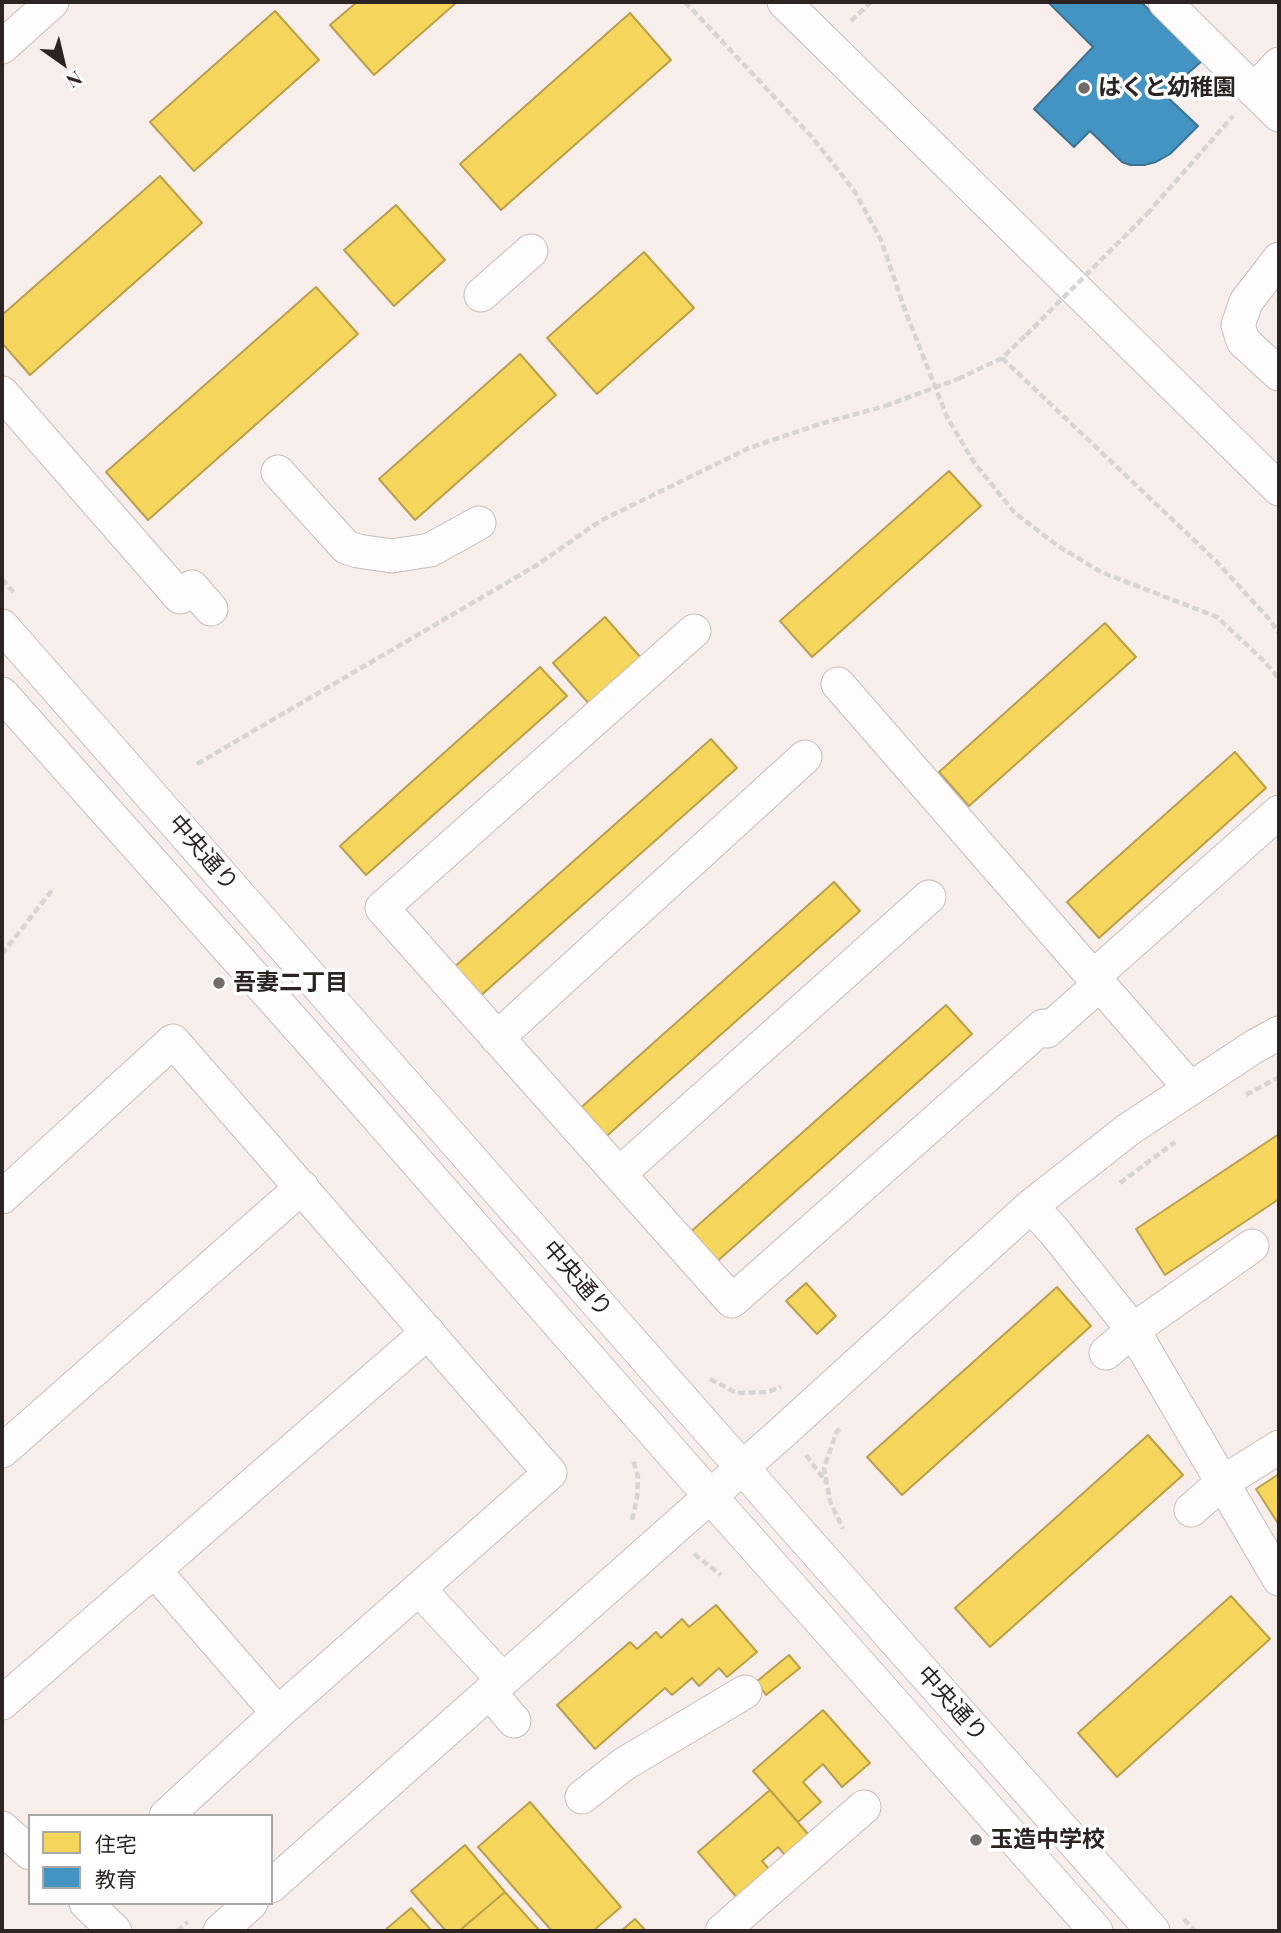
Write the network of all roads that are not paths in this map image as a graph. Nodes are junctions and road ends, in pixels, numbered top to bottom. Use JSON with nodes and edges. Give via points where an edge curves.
{"nodes":[{"id":1,"x":52,"y":2,"type":"edge"},
{"id":2,"x":784,"y":2,"type":"edge"},
{"id":3,"x":1165,"y":2,"type":"edge"},
{"id":4,"x":2,"y":47,"type":"edge"},
{"id":5,"x":1279,"y":64,"type":"edge"},
{"id":6,"x":1254,"y":91,"type":"junction"},
{"id":7,"x":1279,"y":115,"type":"edge"},
{"id":8,"x":531,"y":251,"type":"dead end"},
{"id":9,"x":1279,"y":259,"type":"edge"},
{"id":10,"x":481,"y":295,"type":"dead end"},
{"id":11,"x":1279,"y":374,"type":"edge"},
{"id":12,"x":2,"y":393,"type":"edge"},
{"id":13,"x":278,"y":472,"type":"dead end"},
{"id":14,"x":1279,"y":489,"type":"edge"},
{"id":15,"x":480,"y":523,"type":"dead end"},
{"id":16,"x":211,"y":609,"type":"dead end"},
{"id":17,"x":11,"y":613,"type":"edge"},
{"id":18,"x":694,"y":631,"type":"dead end"},
{"id":19,"x":838,"y":684,"type":"dead end"},
{"id":20,"x":2,"y":694,"type":"edge"},
{"id":21,"x":805,"y":757,"type":"dead end"},
{"id":22,"x":1279,"y":812,"type":"edge"},
{"id":23,"x":929,"y":897,"type":"dead end"},
{"id":24,"x":1097,"y":981,"type":"junction"},
{"id":25,"x":1279,"y":1033,"type":"edge"},
{"id":26,"x":497,"y":1038,"type":"junction"},
{"id":27,"x":1190,"y":1088,"type":"junction"},
{"id":28,"x":619,"y":1174,"type":"junction"},
{"id":29,"x":302,"y":1187,"type":"junction"},
{"id":30,"x":2,"y":1197,"type":"edge"},
{"id":31,"x":1031,"y":1206,"type":"junction"},
{"id":32,"x":1252,"y":1246,"type":"dead end"},
{"id":33,"x":1133,"y":1330,"type":"junction"},
{"id":34,"x":428,"y":1332,"type":"junction"},
{"id":35,"x":1106,"y":1353,"type":"dead end"},
{"id":36,"x":1279,"y":1447,"type":"edge"},
{"id":37,"x":2,"y":1451,"type":"edge"},
{"id":38,"x":743,"y":1466,"type":"junction"},
{"id":39,"x":1223,"y":1482,"type":"junction"},
{"id":40,"x":710,"y":1496,"type":"junction"},
{"id":41,"x":1191,"y":1510,"type":"dead end"},
{"id":42,"x":154,"y":1570,"type":"junction"},
{"id":43,"x":1279,"y":1579,"type":"edge"},
{"id":44,"x":419,"y":1589,"type":"junction"},
{"id":45,"x":497,"y":1686,"type":"junction"},
{"id":46,"x":745,"y":1692,"type":"dead end"},
{"id":47,"x":2,"y":1703,"type":"edge"},
{"id":48,"x":278,"y":1713,"type":"junction"},
{"id":49,"x":514,"y":1721,"type":"dead end"},
{"id":50,"x":582,"y":1797,"type":"dead end"},
{"id":51,"x":864,"y":1807,"type":"dead end"},
{"id":52,"x":168,"y":1814,"type":"edge"},
{"id":53,"x":2,"y":1828,"type":"edge"},
{"id":54,"x":28,"y":1851,"type":"edge"},
{"id":55,"x":273,"y":1884,"type":"edge"},
{"id":56,"x":88,"y":1905,"type":"edge"},
{"id":57,"x":1165,"y":1921,"type":"edge"},
{"id":58,"x":707,"y":1930,"type":"edge"},
{"id":59,"x":115,"y":1931,"type":"edge"},
{"id":60,"x":1096,"y":1931,"type":"edge"}],
"edges":[{"from":1,"to":4,"type":"street"},
{"from":2,"to":14,"type":"street"},
{"from":3,"to":6,"type":"street"},
{"from":5,"to":6,"type":"street"},
{"from":6,"to":7,"type":"street"},
{"from":8,"to":10,"type":"street"},
{"from":9,"to":11,"type":"street","via":[[1246,302],[1238,325],[1243,341]]},
{"from":12,"to":16,"type":"street","via":[[180,597],[192,587]]},
{"from":13,"to":15,"type":"street","via":[[346,547],[358,551],[392,556],[430,550]]},
{"from":17,"to":38,"type":"street","name":"中央通り"},
{"from":18,"to":26,"type":"street","via":[[382,908]]},
{"from":19,"to":24,"type":"street"},
{"from":20,"to":40,"type":"street","name":"中央通り"},
{"from":21,"to":26,"type":"street"},
{"from":22,"to":24,"type":"street"},
{"from":23,"to":28,"type":"street"},
{"from":24,"to":27,"type":"street"},
{"from":24,"to":28,"type":"street","via":[[732,1301]]},
{"from":25,"to":27,"type":"street"},
{"from":26,"to":28,"type":"street"},
{"from":27,"to":31,"type":"street"},
{"from":29,"to":30,"type":"street","via":[[173,1041]]},
{"from":29,"to":34,"type":"street"},
{"from":29,"to":37,"type":"street"},
{"from":31,"to":33,"type":"street"},
{"from":31,"to":38,"type":"street"},
{"from":32,"to":33,"type":"street"},
{"from":33,"to":35,"type":"street"},
{"from":33,"to":39,"type":"street","via":[[1166,1404]]},
{"from":34,"to":42,"type":"street"},
{"from":34,"to":44,"type":"street","via":[[550,1473]]},
{"from":36,"to":39,"type":"street"},
{"from":38,"to":40,"type":"street"},
{"from":38,"to":57,"type":"street","name":"中央通り","via":[[798,1531]]},
{"from":39,"to":41,"type":"street"},
{"from":39,"to":43,"type":"street","via":[[1252,1559]]},
{"from":40,"to":45,"type":"street"},
{"from":40,"to":60,"type":"street","name":"中央通り"},
{"from":42,"to":47,"type":"street"},
{"from":42,"to":48,"type":"street"},
{"from":44,"to":45,"type":"street"},
{"from":44,"to":48,"type":"street"},
{"from":45,"to":49,"type":"street"},
{"from":45,"to":55,"type":"street"},
{"from":46,"to":50,"type":"street","via":[[624,1764]]},
{"from":48,"to":52,"type":"street"},
{"from":51,"to":58,"type":"street"},
{"from":53,"to":54,"type":"street"},
{"from":56,"to":59,"type":"street"}]}
